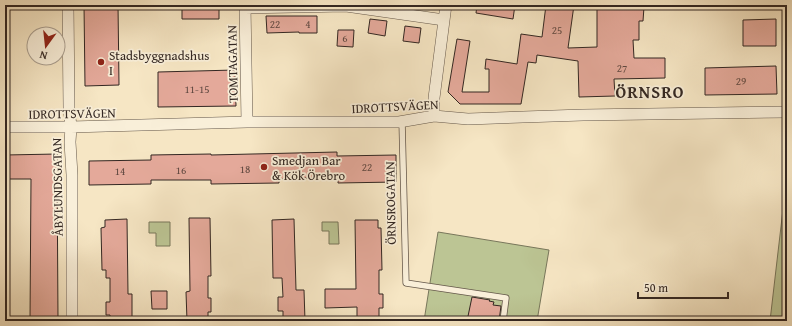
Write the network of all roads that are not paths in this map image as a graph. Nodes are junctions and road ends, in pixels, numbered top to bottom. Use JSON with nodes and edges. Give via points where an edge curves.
{"nodes":[{"id":1,"x":68,"y":5,"type":"edge"},
{"id":2,"x":446,"y":5,"type":"edge"},
{"id":3,"x":245,"y":6,"type":"edge"},
{"id":4,"x":346,"y":6,"type":"edge"},
{"id":5,"x":444,"y":20,"type":"junction"},
{"id":6,"x":787,"y":112,"type":"edge"},
{"id":7,"x":434,"y":116,"type":"junction"},
{"id":8,"x":247,"y":122,"type":"junction"},
{"id":9,"x":402,"y":122,"type":"junction"},
{"id":10,"x":71,"y":127,"type":"junction"},
{"id":11,"x":5,"y":128,"type":"edge"},
{"id":12,"x":72,"y":321,"type":"edge"},
{"id":13,"x":503,"y":321,"type":"edge"}],
"edges":[{"from":1,"to":10,"type":"street","name":"ÅBYLUNDSGATAN"},
{"from":2,"to":5,"type":"street"},
{"from":3,"to":4,"type":"street"},
{"from":3,"to":8,"type":"street","name":"TOMTAGATAN"},
{"from":4,"to":5,"type":"street"},
{"from":5,"to":7,"type":"street"},
{"from":6,"to":7,"type":"street","name":"IDROTTSVÄGEN","via":[[468,119]]},
{"from":7,"to":9,"type":"street","name":"IDROTTSVÄGEN"},
{"from":8,"to":9,"type":"street","name":"IDROTTSVÄGEN"},
{"from":8,"to":10,"type":"street","name":"IDROTTSVÄGEN"},
{"from":9,"to":13,"type":"lane","name":"ÖRNSROGATAN","via":[[406,283],[506,298]]},
{"from":10,"to":11,"type":"street","name":"IDROTTSVÄGEN"},
{"from":10,"to":12,"type":"street","name":"ÅBYLUNDSGATAN"}]}
